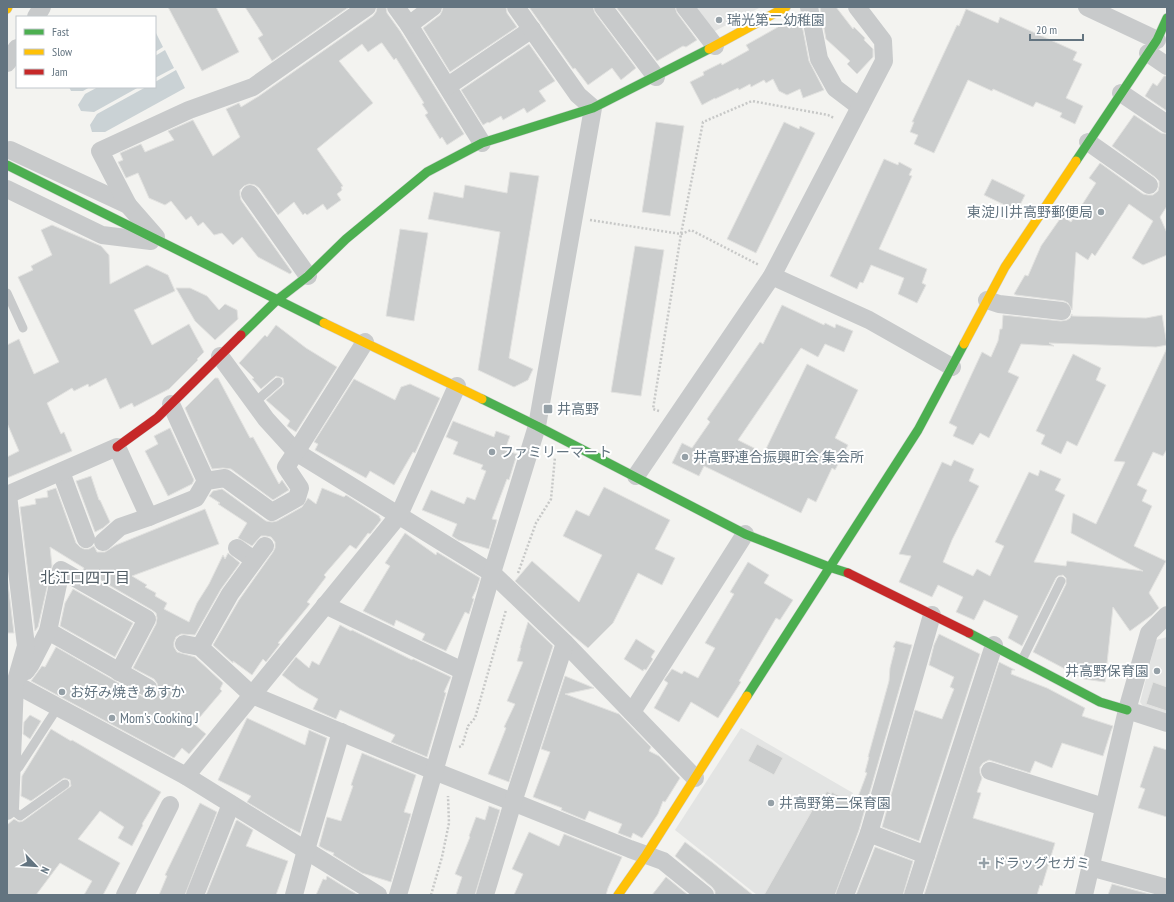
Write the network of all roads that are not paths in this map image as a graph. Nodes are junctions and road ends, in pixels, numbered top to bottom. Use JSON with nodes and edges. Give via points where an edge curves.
{"nodes":[{"id":1,"x":42,"y":7,"type":"edge"},
{"id":2,"x":367,"y":7,"type":"edge"},
{"id":3,"x":396,"y":7,"type":"edge"},
{"id":4,"x":433,"y":7,"type":"edge"},
{"id":5,"x":516,"y":7,"type":"edge"},
{"id":6,"x":603,"y":7,"type":"edge"},
{"id":7,"x":685,"y":7,"type":"edge"},
{"id":8,"x":786,"y":7,"type":"edge"},
{"id":9,"x":809,"y":7,"type":"edge"},
{"id":10,"x":857,"y":7,"type":"edge"},
{"id":11,"x":1087,"y":7,"type":"edge"},
{"id":12,"x":37,"y":16,"type":"edge"},
{"id":13,"x":1167,"y":18,"type":"edge"},
{"id":14,"x":409,"y":24,"type":"junction"},
{"id":15,"x":532,"y":29,"type":"junction"},
{"id":16,"x":715,"y":46,"type":"junction"},
{"id":17,"x":1152,"y":46,"type":"junction"},
{"id":18,"x":16,"y":50,"type":"edge"},
{"id":19,"x":7,"y":63,"type":"edge"},
{"id":20,"x":1167,"y":66,"type":"edge"},
{"id":21,"x":656,"y":77,"type":"junction"},
{"id":22,"x":448,"y":86,"type":"junction"},
{"id":23,"x":1121,"y":93,"type":"junction"},
{"id":24,"x":860,"y":107,"type":"junction"},
{"id":25,"x":593,"y":108,"type":"junction"},
{"id":26,"x":1167,"y":124,"type":"edge"},
{"id":27,"x":1088,"y":142,"type":"junction"},
{"id":28,"x":482,"y":143,"type":"junction"},
{"id":29,"x":9,"y":158,"type":"edge"},
{"id":30,"x":1149,"y":185,"type":"dead end"},
{"id":31,"x":7,"y":189,"type":"edge"},
{"id":32,"x":250,"y":194,"type":"dead end"},
{"id":33,"x":128,"y":206,"type":"junction"},
{"id":34,"x":160,"y":242,"type":"junction"},
{"id":35,"x":768,"y":272,"type":"junction"},
{"id":36,"x":308,"y":276,"type":"junction"},
{"id":37,"x":7,"y":292,"type":"edge"},
{"id":38,"x":277,"y":300,"type":"junction"},
{"id":39,"x":987,"y":300,"type":"junction"},
{"id":40,"x":1062,"y":311,"type":"dead end"},
{"id":41,"x":23,"y":328,"type":"dead end"},
{"id":42,"x":365,"y":342,"type":"junction"},
{"id":43,"x":220,"y":356,"type":"junction"},
{"id":44,"x":952,"y":367,"type":"junction"},
{"id":45,"x":278,"y":382,"type":"dead end"},
{"id":46,"x":457,"y":386,"type":"junction"},
{"id":47,"x":254,"y":402,"type":"junction"},
{"id":48,"x":171,"y":404,"type":"junction"},
{"id":49,"x":537,"y":426,"type":"junction"},
{"id":50,"x":117,"y":447,"type":"junction"},
{"id":51,"x":296,"y":452,"type":"junction"},
{"id":52,"x":61,"y":472,"type":"junction"},
{"id":53,"x":636,"y":476,"type":"junction"},
{"id":54,"x":206,"y":481,"type":"junction"},
{"id":55,"x":7,"y":495,"type":"edge"},
{"id":56,"x":399,"y":515,"type":"junction"},
{"id":57,"x":149,"y":517,"type":"junction"},
{"id":58,"x":745,"y":534,"type":"junction"},
{"id":59,"x":265,"y":546,"type":"dead end"},
{"id":60,"x":237,"y":548,"type":"dead end"},
{"id":61,"x":254,"y":560,"type":"junction"},
{"id":62,"x":829,"y":567,"type":"junction"},
{"id":63,"x":492,"y":573,"type":"junction"},
{"id":64,"x":1061,"y":581,"type":"dead end"},
{"id":65,"x":325,"y":605,"type":"junction"},
{"id":66,"x":932,"y":615,"type":"junction"},
{"id":67,"x":1167,"y":615,"type":"edge"},
{"id":68,"x":48,"y":631,"type":"junction"},
{"id":69,"x":565,"y":643,"type":"junction"},
{"id":70,"x":994,"y":645,"type":"junction"},
{"id":71,"x":1022,"y":660,"type":"junction"},
{"id":72,"x":463,"y":671,"type":"junction"},
{"id":73,"x":119,"y":672,"type":"junction"},
{"id":74,"x":15,"y":684,"type":"junction"},
{"id":75,"x":148,"y":688,"type":"dead end"},
{"id":76,"x":252,"y":695,"type":"junction"},
{"id":77,"x":58,"y":707,"type":"junction"},
{"id":78,"x":11,"y":709,"type":"edge"},
{"id":79,"x":1127,"y":710,"type":"junction"},
{"id":80,"x":632,"y":712,"type":"junction"},
{"id":81,"x":1167,"y":723,"type":"edge"},
{"id":82,"x":341,"y":732,"type":"junction"},
{"id":83,"x":990,"y":771,"type":"dead end"},
{"id":84,"x":9,"y":773,"type":"edge"},
{"id":85,"x":440,"y":774,"type":"junction"},
{"id":86,"x":186,"y":776,"type":"junction"},
{"id":87,"x":695,"y":778,"type":"junction"},
{"id":88,"x":65,"y":784,"type":"dead end"},
{"id":89,"x":513,"y":802,"type":"junction"},
{"id":90,"x":231,"y":804,"type":"junction"},
{"id":91,"x":170,"y":805,"type":"dead end"},
{"id":92,"x":1104,"y":807,"type":"junction"},
{"id":93,"x":8,"y":809,"type":"edge"},
{"id":94,"x":869,"y":833,"type":"junction"},
{"id":95,"x":306,"y":850,"type":"junction"},
{"id":96,"x":646,"y":855,"type":"junction"},
{"id":97,"x":926,"y":855,"type":"junction"},
{"id":98,"x":1090,"y":867,"type":"junction"},
{"id":99,"x":1167,"y":888,"type":"edge"},
{"id":100,"x":125,"y":895,"type":"edge"},
{"id":101,"x":195,"y":895,"type":"edge"},
{"id":102,"x":294,"y":895,"type":"edge"},
{"id":103,"x":378,"y":895,"type":"edge"},
{"id":104,"x":398,"y":895,"type":"edge"},
{"id":105,"x":485,"y":895,"type":"edge"},
{"id":106,"x":618,"y":895,"type":"edge"},
{"id":107,"x":705,"y":895,"type":"edge"},
{"id":108,"x":844,"y":895,"type":"edge"},
{"id":109,"x":913,"y":895,"type":"edge"},
{"id":110,"x":1084,"y":895,"type":"edge"}],
"edges":[{"from":1,"to":12,"type":"street"},
{"from":2,"to":33,"type":"street","via":[[253,87],[189,110],[100,151]]},
{"from":3,"to":14,"type":"street"},
{"from":4,"to":14,"type":"street"},
{"from":5,"to":15,"type":"street"},
{"from":6,"to":21,"type":"street"},
{"from":7,"to":16,"type":"street"},
{"from":8,"to":16,"type":"street"},
{"from":9,"to":24,"type":"street","via":[[819,59],[835,88]]},
{"from":10,"to":24,"type":"street","via":[[883,41],[884,54],[884,61]]},
{"from":11,"to":17,"type":"street"},
{"from":13,"to":17,"type":"street"},
{"from":14,"to":22,"type":"street"},
{"from":15,"to":22,"type":"street"},
{"from":15,"to":25,"type":"street","via":[[578,95]]},
{"from":16,"to":21,"type":"street"},
{"from":17,"to":20,"type":"street"},
{"from":17,"to":23,"type":"street"},
{"from":18,"to":19,"type":"street"},
{"from":21,"to":25,"type":"street"},
{"from":22,"to":28,"type":"street"},
{"from":23,"to":26,"type":"street"},
{"from":23,"to":27,"type":"street"},
{"from":24,"to":35,"type":"street"},
{"from":25,"to":28,"type":"street"},
{"from":25,"to":49,"type":"street"},
{"from":27,"to":30,"type":"street"},
{"from":27,"to":39,"type":"street","via":[[1005,267]]},
{"from":28,"to":36,"type":"street","via":[[427,172],[346,239]]},
{"from":29,"to":33,"type":"street"},
{"from":29,"to":34,"type":"street"},
{"from":31,"to":34,"type":"street","via":[[102,235]]},
{"from":32,"to":36,"type":"street"},
{"from":33,"to":34,"type":"street"},
{"from":34,"to":38,"type":"street"},
{"from":35,"to":44,"type":"street","via":[[869,320]]},
{"from":35,"to":53,"type":"street"},
{"from":36,"to":38,"type":"street"},
{"from":37,"to":41,"type":"lane"},
{"from":38,"to":42,"type":"street"},
{"from":38,"to":43,"type":"street"},
{"from":39,"to":40,"type":"street","via":[[999,304]]},
{"from":39,"to":44,"type":"street"},
{"from":42,"to":46,"type":"street"},
{"from":42,"to":51,"type":"street"},
{"from":43,"to":47,"type":"street"},
{"from":43,"to":48,"type":"street"},
{"from":44,"to":62,"type":"street","via":[[918,430]]},
{"from":45,"to":47,"type":"lane"},
{"from":46,"to":49,"type":"street"},
{"from":46,"to":56,"type":"street"},
{"from":47,"to":51,"type":"street","via":[[266,420]]},
{"from":48,"to":50,"type":"street","via":[[157,418]]},
{"from":48,"to":54,"type":"street"},
{"from":49,"to":53,"type":"street"},
{"from":49,"to":63,"type":"street"},
{"from":50,"to":52,"type":"street"},
{"from":50,"to":57,"type":"street"},
{"from":51,"to":54,"type":"street","via":[[286,467],[300,488],[297,498],[272,512],[225,478]]},
{"from":51,"to":56,"type":"street"},
{"from":52,"to":55,"type":"street"},
{"from":52,"to":57,"type":"street","via":[[94,541],[120,527]]},
{"from":53,"to":58,"type":"street"},
{"from":54,"to":57,"type":"street","via":[[196,498]]},
{"from":55,"to":74,"type":"street","via":[[26,646]]},
{"from":56,"to":63,"type":"street"},
{"from":56,"to":65,"type":"street"},
{"from":58,"to":62,"type":"street"},
{"from":58,"to":80,"type":"street"},
{"from":59,"to":61,"type":"street"},
{"from":60,"to":61,"type":"street"},
{"from":61,"to":76,"type":"street","via":[[192,645]]},
{"from":62,"to":66,"type":"street","via":[[846,572]]},
{"from":62,"to":87,"type":"street"},
{"from":63,"to":69,"type":"street"},
{"from":63,"to":72,"type":"street"},
{"from":64,"to":71,"type":"lane"},
{"from":65,"to":72,"type":"street"},
{"from":65,"to":76,"type":"street"},
{"from":66,"to":70,"type":"street"},
{"from":66,"to":94,"type":"street"},
{"from":67,"to":79,"type":"street","via":[[1149,633]]},
{"from":68,"to":73,"type":"street"},
{"from":68,"to":73,"type":"street","via":[[61,570],[148,619]]},
{"from":68,"to":74,"type":"street","via":[[31,664]]},
{"from":69,"to":80,"type":"street"},
{"from":69,"to":89,"type":"street"},
{"from":70,"to":71,"type":"street"},
{"from":70,"to":97,"type":"street"},
{"from":71,"to":79,"type":"street","via":[[1100,702]]},
{"from":72,"to":85,"type":"street","via":[[439,757]]},
{"from":73,"to":75,"type":"street"},
{"from":74,"to":77,"type":"street"},
{"from":74,"to":78,"type":"street"},
{"from":76,"to":82,"type":"street"},
{"from":76,"to":86,"type":"street"},
{"from":77,"to":84,"type":"lane","via":[[19,767]]},
{"from":77,"to":86,"type":"street"},
{"from":78,"to":84,"type":"street"},
{"from":79,"to":81,"type":"street"},
{"from":79,"to":92,"type":"street"},
{"from":80,"to":87,"type":"street"},
{"from":82,"to":85,"type":"street"},
{"from":82,"to":95,"type":"street"},
{"from":83,"to":92,"type":"street"},
{"from":84,"to":93,"type":"street"},
{"from":85,"to":89,"type":"street"},
{"from":85,"to":104,"type":"street"},
{"from":86,"to":90,"type":"street"},
{"from":87,"to":96,"type":"street"},
{"from":88,"to":93,"type":"lane","via":[[20,816]]},
{"from":89,"to":96,"type":"street"},
{"from":89,"to":105,"type":"street"},
{"from":90,"to":95,"type":"street"},
{"from":90,"to":101,"type":"street"},
{"from":91,"to":100,"type":"street"},
{"from":92,"to":98,"type":"street"},
{"from":94,"to":97,"type":"street"},
{"from":94,"to":108,"type":"street"},
{"from":95,"to":102,"type":"street"},
{"from":95,"to":103,"type":"street"},
{"from":96,"to":106,"type":"street"},
{"from":96,"to":107,"type":"street","via":[[663,861]]},
{"from":97,"to":109,"type":"street"},
{"from":98,"to":99,"type":"street"},
{"from":98,"to":110,"type":"street"}]}
